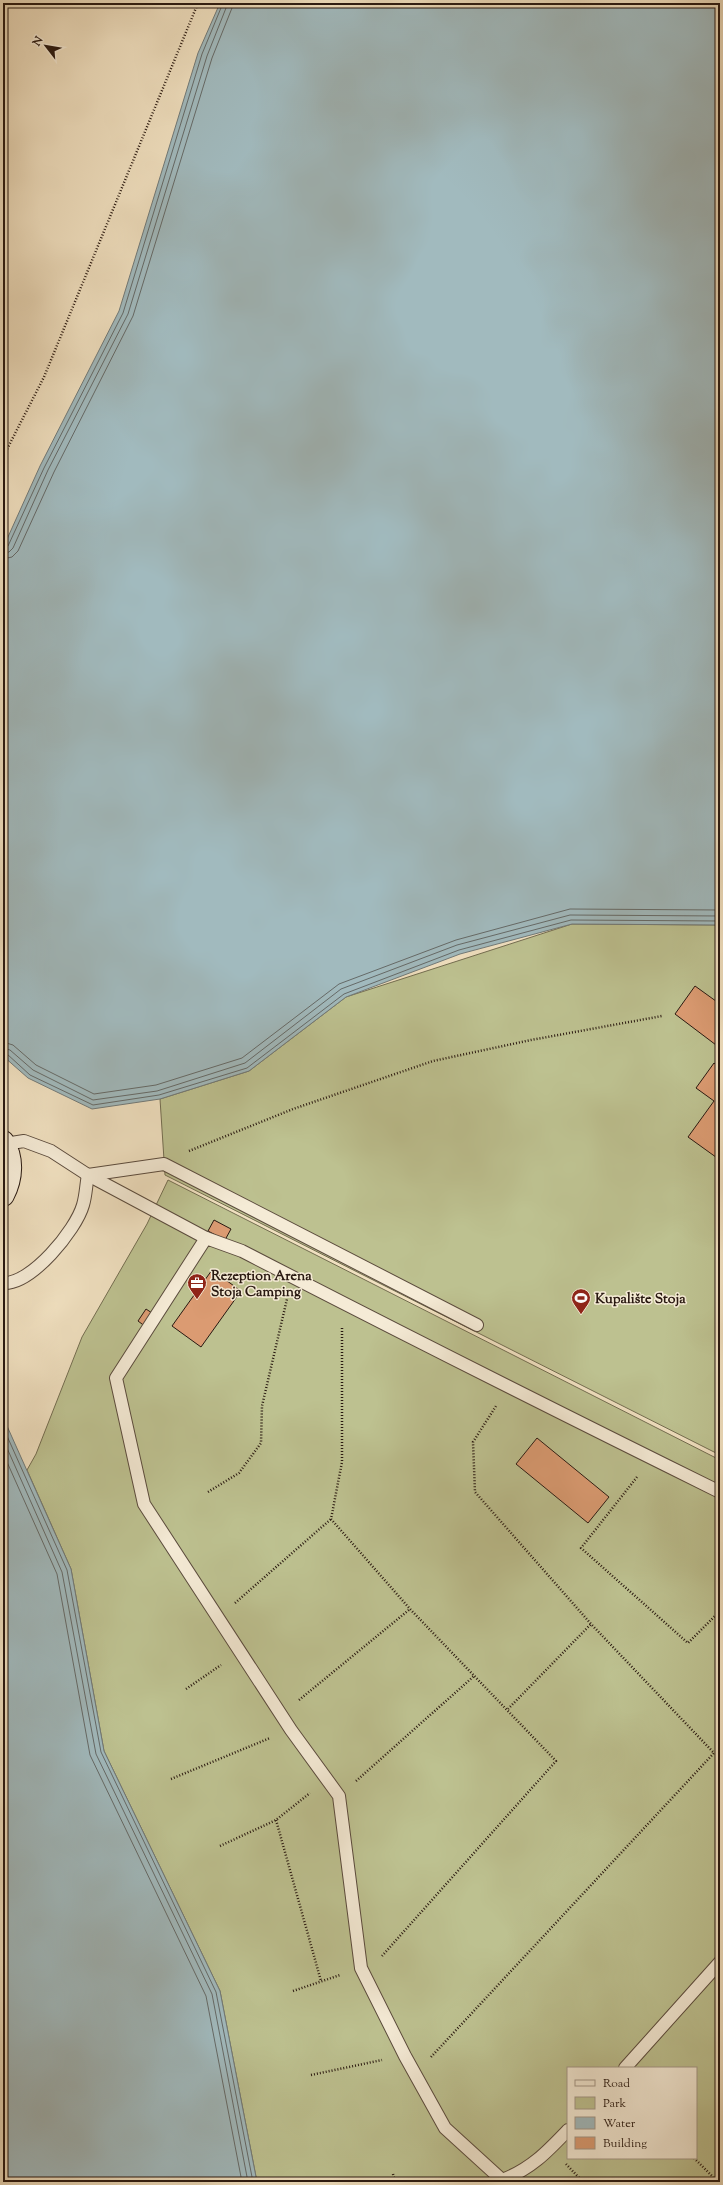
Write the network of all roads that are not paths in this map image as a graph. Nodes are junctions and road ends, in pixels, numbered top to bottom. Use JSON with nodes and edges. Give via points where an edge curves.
{"nodes":[{"id":1,"x":4,"y":1143,"type":"edge"},
{"id":2,"x":88,"y":1175,"type":"junction"},
{"id":3,"x":3,"y":1194,"type":"edge"},
{"id":4,"x":206,"y":1238,"type":"junction"},
{"id":5,"x":3,"y":1283,"type":"edge"},
{"id":6,"x":477,"y":1325,"type":"dead end"},
{"id":7,"x":720,"y":1492,"type":"edge"},
{"id":8,"x":720,"y":1962,"type":"edge"},
{"id":9,"x":626,"y":2067,"type":"edge"},
{"id":10,"x":567,"y":2131,"type":"edge"},
{"id":11,"x":522,"y":2177,"type":"edge"}],
"edges":[{"from":1,"to":2,"type":"lane","via":[[24,1141],[51,1151]]},
{"from":1,"to":3,"type":"main road","via":[[10,1161],[10,1178]]},
{"from":2,"to":4,"type":"lane"},
{"from":2,"to":5,"type":"lane","via":[[83,1206],[70,1232],[54,1252],[28,1275]]},
{"from":2,"to":6,"type":"lane","via":[[164,1164]]},
{"from":4,"to":7,"type":"lane","via":[[242,1251],[461,1364]]},
{"from":4,"to":11,"type":"lane","via":[[116,1378],[144,1504],[291,1730],[339,1796],[363,1972],[414,2074],[445,2128],[502,2180]]},
{"from":8,"to":9,"type":"lane"},
{"from":10,"to":11,"type":"lane"}]}
